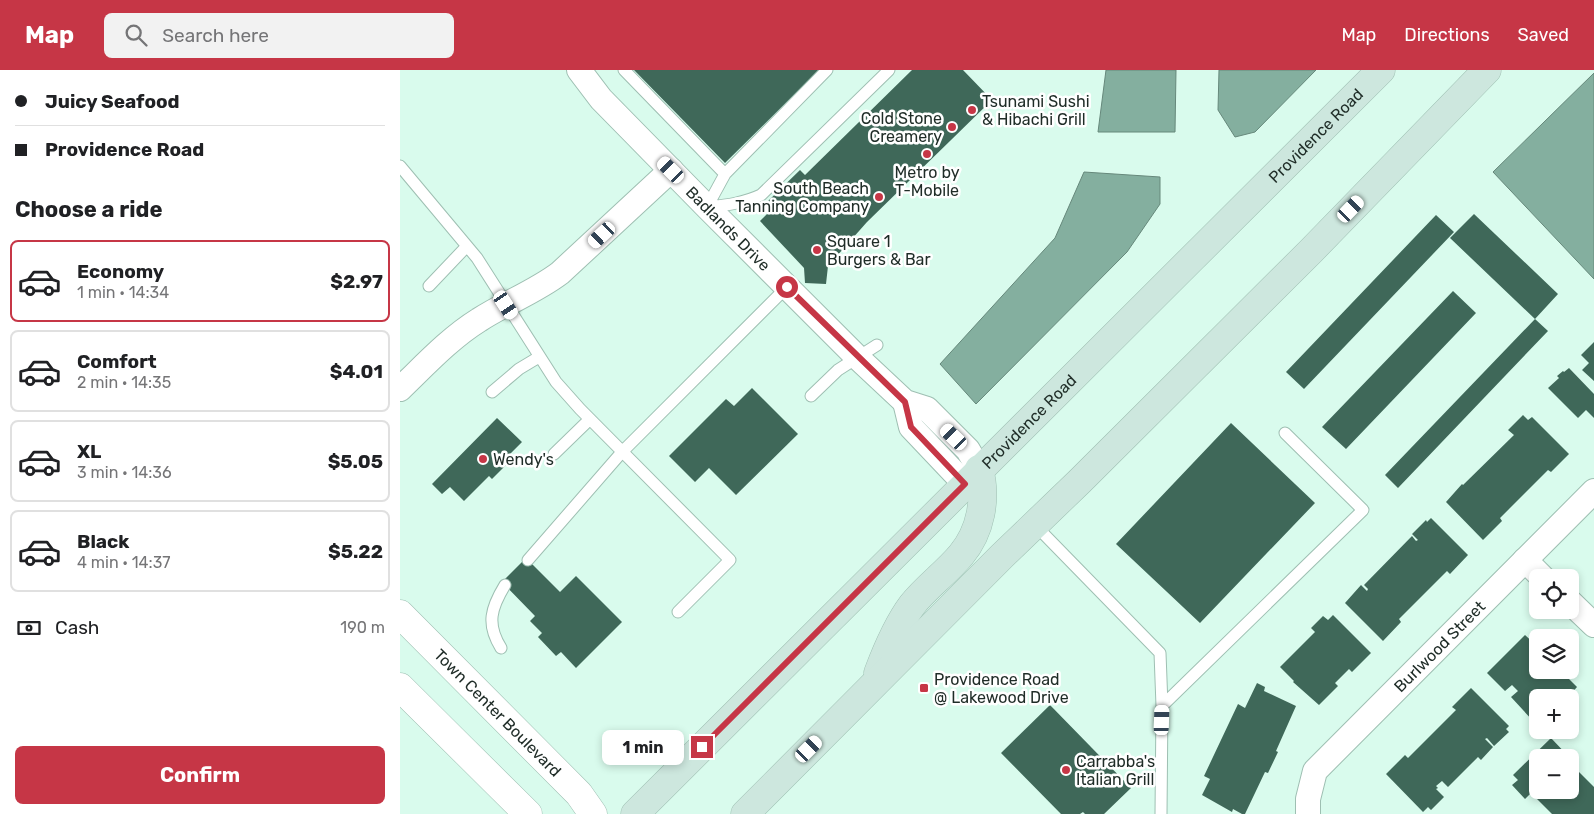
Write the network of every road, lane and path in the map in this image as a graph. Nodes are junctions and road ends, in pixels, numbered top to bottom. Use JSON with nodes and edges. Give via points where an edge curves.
{"nodes":[{"id":1,"x":579,"y":70,"type":"edge"},
{"id":2,"x":624,"y":70,"type":"edge"},
{"id":3,"x":827,"y":70,"type":"edge"},
{"id":4,"x":890,"y":70,"type":"edge"},
{"id":5,"x":1381,"y":70,"type":"edge"},
{"id":6,"x":1487,"y":70,"type":"edge"},
{"id":7,"x":400,"y":166,"type":"edge"},
{"id":8,"x":671,"y":170,"type":"junction"},
{"id":9,"x":725,"y":174,"type":"junction"},
{"id":10,"x":707,"y":207,"type":"junction"},
{"id":11,"x":467,"y":246,"type":"junction"},
{"id":12,"x":429,"y":286,"type":"dead end"},
{"id":13,"x":787,"y":287,"type":"junction"},
{"id":14,"x":506,"y":305,"type":"junction"},
{"id":15,"x":867,"y":351,"type":"junction"},
{"id":16,"x":539,"y":356,"type":"junction"},
{"id":17,"x":400,"y":389,"type":"edge"},
{"id":18,"x":492,"y":392,"type":"dead end"},
{"id":19,"x":811,"y":396,"type":"dead end"},
{"id":20,"x":590,"y":419,"type":"junction"},
{"id":21,"x":1285,"y":433,"type":"dead end"},
{"id":22,"x":622,"y":452,"type":"junction"},
{"id":23,"x":554,"y":454,"type":"dead end"},
{"id":24,"x":972,"y":476,"type":"junction"},
{"id":25,"x":1594,"y":491,"type":"edge"},
{"id":26,"x":1035,"y":524,"type":"junction"},
{"id":27,"x":528,"y":560,"type":"dead end"},
{"id":28,"x":1525,"y":560,"type":"junction"},
{"id":29,"x":1534,"y":569,"type":"edge"},
{"id":30,"x":504,"y":585,"type":"dead end"},
{"id":31,"x":1579,"y":611,"type":"edge"},
{"id":32,"x":678,"y":612,"type":"dead end"},
{"id":33,"x":400,"y":614,"type":"edge"},
{"id":34,"x":1594,"y":625,"type":"edge"},
{"id":35,"x":501,"y":648,"type":"dead end"},
{"id":36,"x":874,"y":684,"type":"junction"},
{"id":37,"x":400,"y":687,"type":"edge"},
{"id":38,"x":1162,"y":706,"type":"junction"},
{"id":39,"x":528,"y":814,"type":"edge"},
{"id":40,"x":593,"y":814,"type":"edge"},
{"id":41,"x":635,"y":814,"type":"edge"},
{"id":42,"x":745,"y":814,"type":"edge"},
{"id":43,"x":1161,"y":814,"type":"edge"},
{"id":44,"x":1308,"y":814,"type":"edge"}],
"edges":[{"from":1,"to":8,"type":"street","name":"Badlands Drive","via":[[601,99]]},
{"from":2,"to":9,"type":"lane"},
{"from":3,"to":9,"type":"lane"},
{"from":4,"to":10,"type":"lane","via":[[761,195],[733,205]]},
{"from":5,"to":24,"type":"main road","name":"Providence Road"},
{"from":6,"to":26,"type":"main road","via":[[1290,272]]},
{"from":7,"to":11,"type":"lane"},
{"from":8,"to":10,"type":"street","name":"Badlands Drive"},
{"from":8,"to":14,"type":"street","via":[[560,273]]},
{"from":9,"to":10,"type":"lane"},
{"from":10,"to":13,"type":"street","name":"Badlands Drive"},
{"from":11,"to":12,"type":"lane"},
{"from":11,"to":14,"type":"lane"},
{"from":13,"to":15,"type":"street","name":"Badlands Drive"},
{"from":13,"to":22,"type":"lane"},
{"from":14,"to":16,"type":"lane"},
{"from":14,"to":17,"type":"street","via":[[478,320],[454,339]]},
{"from":15,"to":19,"type":"lane","via":[[838,370]]},
{"from":15,"to":24,"type":"street","name":"Badlands Drive","via":[[905,402],[926,409],[968,450]]},
{"from":16,"to":18,"type":"lane"},
{"from":16,"to":20,"type":"lane","via":[[556,382]]},
{"from":20,"to":22,"type":"lane"},
{"from":20,"to":23,"type":"lane"},
{"from":21,"to":38,"type":"lane","via":[[1363,510]]},
{"from":22,"to":27,"type":"lane"},
{"from":22,"to":32,"type":"lane","via":[[730,560]]},
{"from":24,"to":36,"type":"main road","via":[[983,483],[980,514],[973,535],[961,555],[905,615],[884,655]]},
{"from":24,"to":41,"type":"main road","name":"Providence Road"},
{"from":25,"to":28,"type":"street","name":"Burlwood Street"},
{"from":26,"to":36,"type":"main road"},
{"from":26,"to":38,"type":"lane","via":[[1160,653]]},
{"from":28,"to":29,"type":"street"},
{"from":28,"to":44,"type":"street","name":"Burlwood Street","via":[[1315,771]]},
{"from":30,"to":35,"type":"lane","via":[[491,620]]},
{"from":31,"to":34,"type":"street"},
{"from":33,"to":40,"type":"street","name":"Town Center Boulevard","via":[[579,794]]},
{"from":36,"to":42,"type":"main road"},
{"from":37,"to":39,"type":"street"},
{"from":38,"to":43,"type":"lane"}]}
